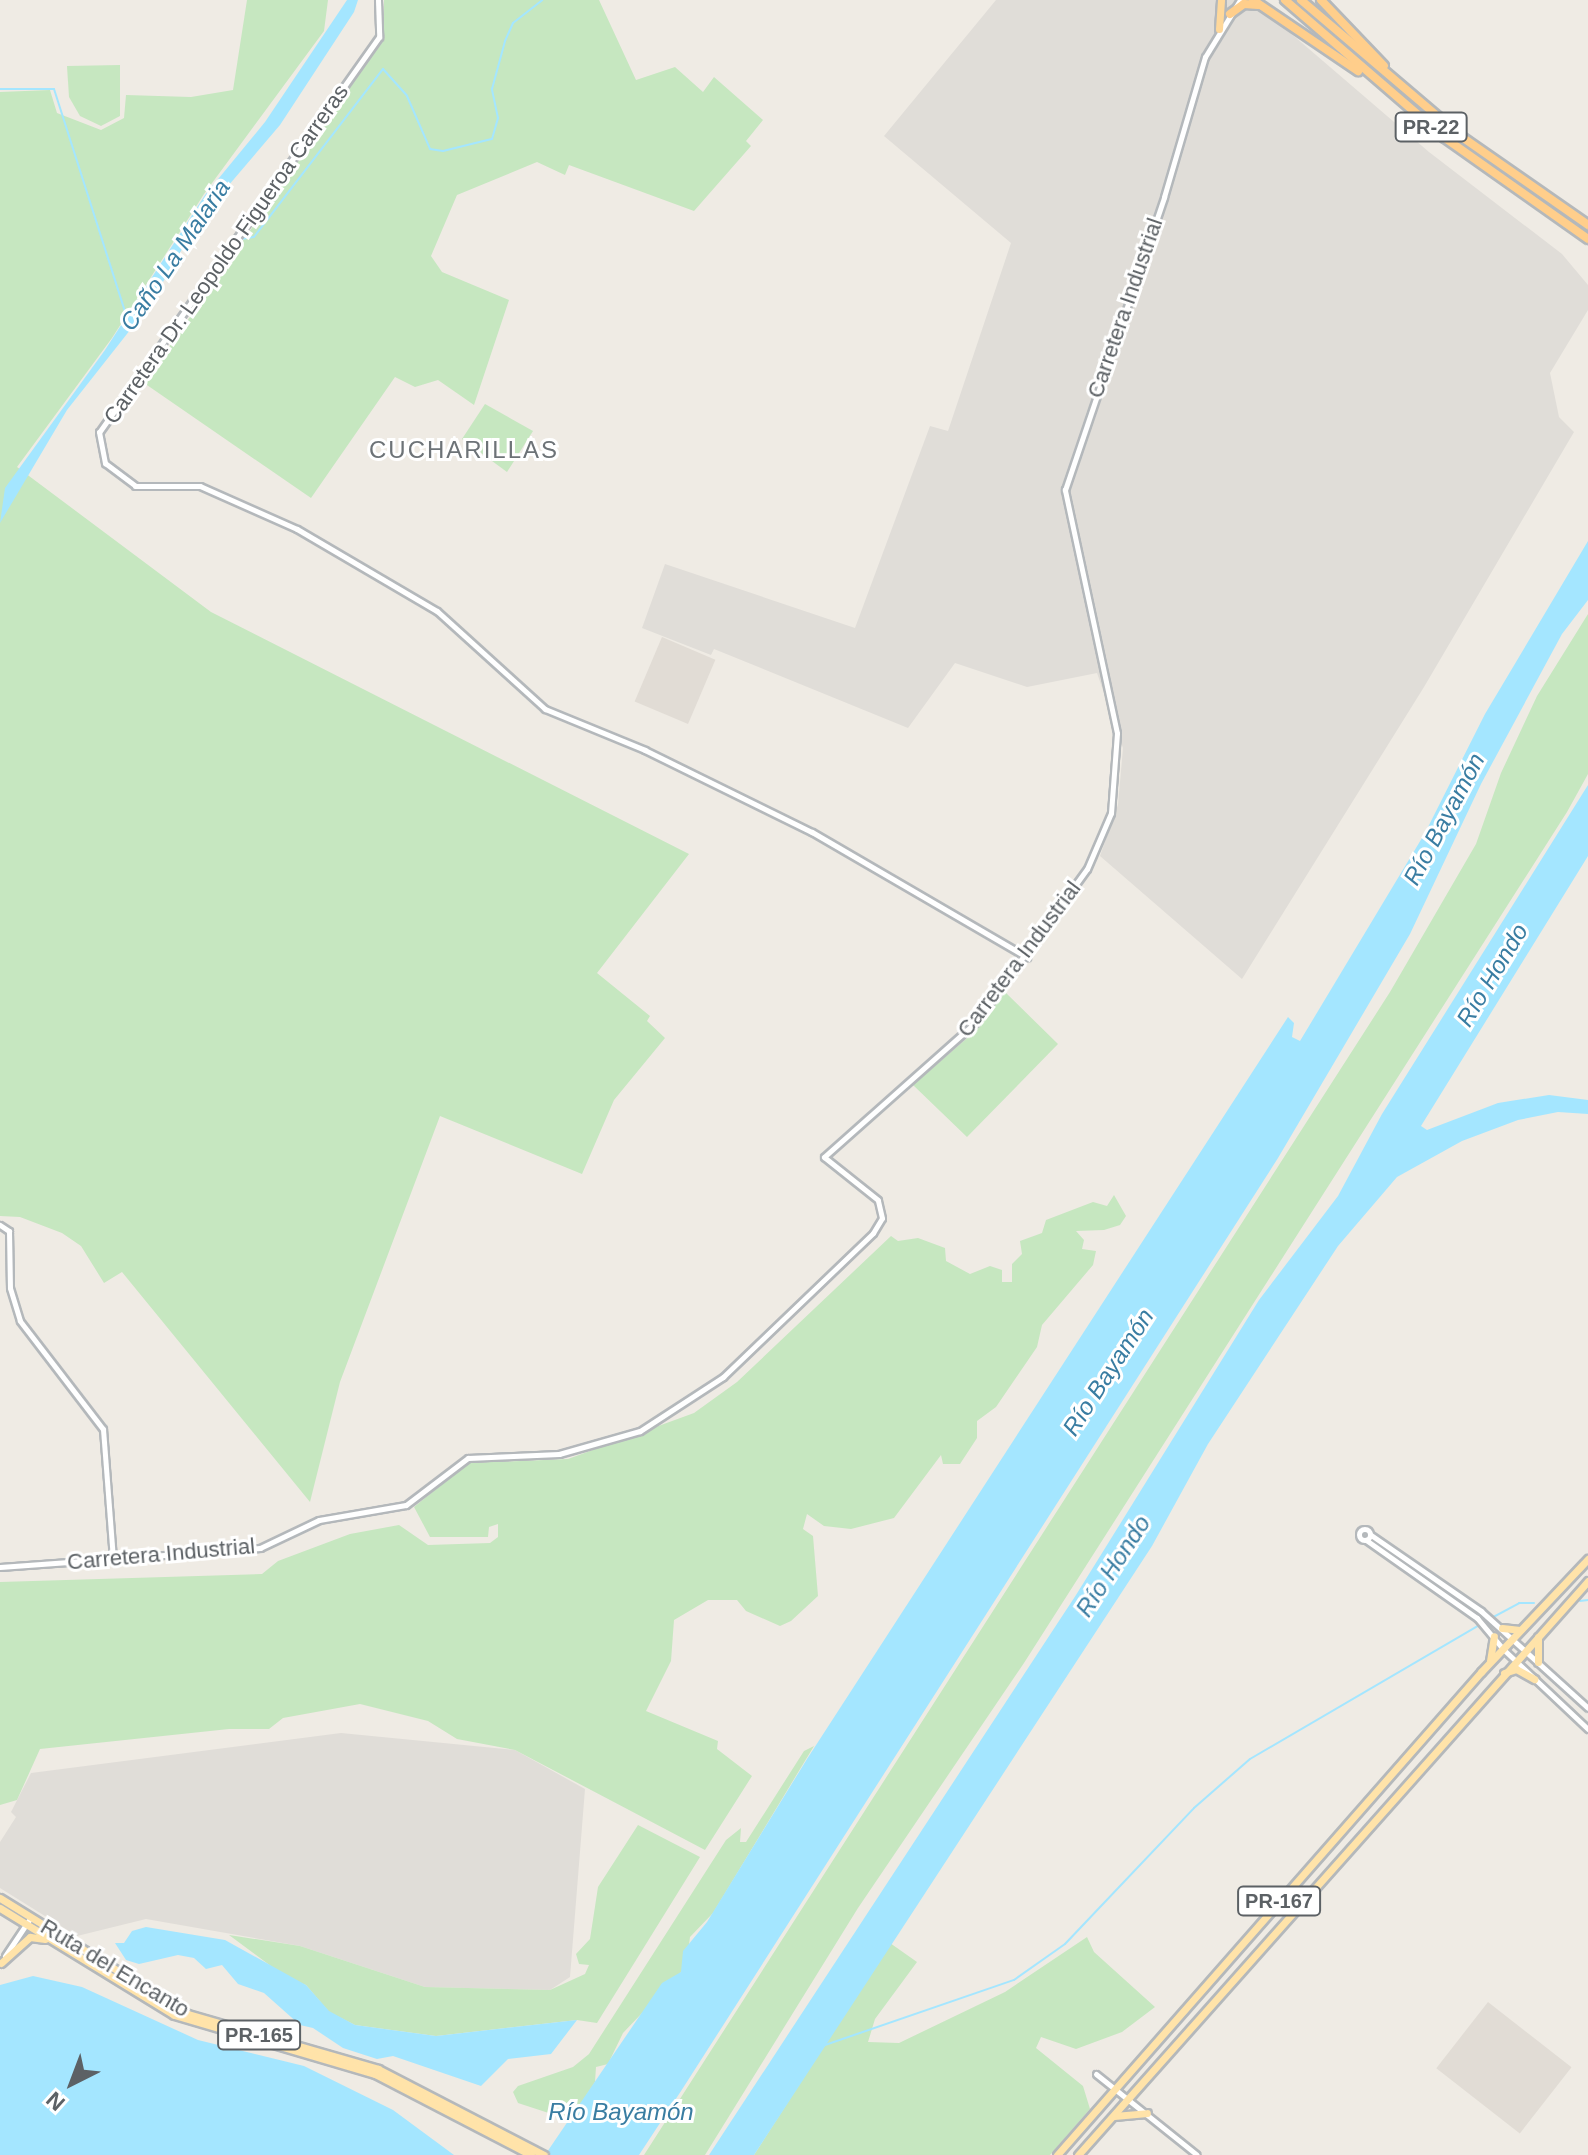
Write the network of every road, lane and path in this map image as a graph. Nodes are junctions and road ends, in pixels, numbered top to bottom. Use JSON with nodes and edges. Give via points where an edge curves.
{"nodes":[{"id":1,"x":378,"y":0,"type":"edge"},
{"id":2,"x":1221,"y":0,"type":"edge"},
{"id":3,"x":1240,"y":0,"type":"edge"},
{"id":4,"x":1285,"y":0,"type":"edge"},
{"id":5,"x":1301,"y":0,"type":"edge"},
{"id":6,"x":1322,"y":0,"type":"edge"},
{"id":7,"x":1256,"y":2,"type":"edge"},
{"id":8,"x":1230,"y":14,"type":"junction"},
{"id":9,"x":1219,"y":29,"type":"junction"},
{"id":10,"x":1409,"y":94,"type":"junction"},
{"id":11,"x":1402,"y":103,"type":"junction"},
{"id":12,"x":1588,"y":225,"type":"edge"},
{"id":13,"x":1588,"y":239,"type":"edge"},
{"id":14,"x":1027,"y":957,"type":"junction"},
{"id":15,"x":0,"y":1225,"type":"edge"},
{"id":16,"x":1588,"y":1559,"type":"edge"},
{"id":17,"x":113,"y":1560,"type":"junction"},
{"id":18,"x":0,"y":1567,"type":"edge"},
{"id":19,"x":1588,"y":1581,"type":"edge"},
{"id":20,"x":1502,"y":1628,"type":"junction"},
{"id":21,"x":1522,"y":1629,"type":"junction"},
{"id":22,"x":1540,"y":1632,"type":"junction"},
{"id":23,"x":1494,"y":1636,"type":"junction"},
{"id":24,"x":1513,"y":1638,"type":"junction"},
{"id":25,"x":1503,"y":1649,"type":"junction"},
{"id":26,"x":1524,"y":1649,"type":"junction"},
{"id":27,"x":1514,"y":1660,"type":"junction"},
{"id":28,"x":1538,"y":1662,"type":"junction"},
{"id":29,"x":1487,"y":1665,"type":"junction"},
{"id":30,"x":1496,"y":1679,"type":"junction"},
{"id":31,"x":1534,"y":1679,"type":"junction"},
{"id":32,"x":1588,"y":1708,"type":"edge"},
{"id":33,"x":1588,"y":1729,"type":"edge"},
{"id":34,"x":0,"y":1898,"type":"edge"},
{"id":35,"x":0,"y":1908,"type":"edge"},
{"id":36,"x":28,"y":1921,"type":"junction"},
{"id":37,"x":54,"y":1942,"type":"junction"},
{"id":38,"x":0,"y":1963,"type":"edge"},
{"id":39,"x":1096,"y":2074,"type":"dead end"},
{"id":40,"x":1115,"y":2089,"type":"junction"},
{"id":41,"x":1128,"y":2097,"type":"junction"},
{"id":42,"x":1147,"y":2113,"type":"junction"},
{"id":43,"x":1106,"y":2123,"type":"junction"},
{"id":44,"x":530,"y":2152,"type":"edge"},
{"id":45,"x":544,"y":2155,"type":"edge"},
{"id":46,"x":1057,"y":2155,"type":"edge"},
{"id":47,"x":1078,"y":2155,"type":"edge"},
{"id":48,"x":1197,"y":2155,"type":"edge"}],
"edges":[{"from":1,"to":14,"type":"street","name":"Carretera Dr. Leopoldo Figueroa Carreras","via":[[379,37],[99,432],[105,463],[135,486],[200,486],[297,529],[437,611],[545,709],[645,750],[812,832]]},
{"from":2,"to":9,"type":"highway"},
{"from":3,"to":8,"type":"street","name":"Carretera Industrial"},
{"from":4,"to":11,"type":"highway","number":"PR-22"},
{"from":5,"to":10,"type":"highway","number":"PR-22"},
{"from":6,"to":10,"type":"highway"},
{"from":7,"to":8,"type":"highway"},
{"from":7,"to":11,"type":"highway"},
{"from":8,"to":9,"type":"street","name":"Carretera Industrial"},
{"from":9,"to":14,"type":"street","name":"Carretera Industrial","via":[[1067,479],[1066,514],[1115,721],[1118,764],[1101,840]]},
{"from":10,"to":12,"type":"highway","number":"PR-22","via":[[1491,159]]},
{"from":11,"to":13,"type":"highway","number":"PR-22"},
{"from":14,"to":17,"type":"street","name":"Carretera Industrial","via":[[961,1038],[824,1157],[878,1200],[882,1218],[873,1233],[693,1401],[600,1446],[538,1457],[468,1458],[406,1505],[319,1520],[260,1548]]},
{"from":15,"to":17,"type":"street","via":[[9,1231],[10,1288],[20,1321],[103,1429]]},
{"from":16,"to":21,"type":"main road","number":"PR-167"},
{"from":17,"to":18,"type":"street","name":"Carretera Industrial"},
{"from":19,"to":22,"type":"main road","number":"PR-167"},
{"from":20,"to":21,"type":"main road"},
{"from":20,"to":23,"type":"street","via":[[1368,1538]]},
{"from":20,"to":24,"type":"street"},
{"from":21,"to":24,"type":"main road","number":"PR-167"},
{"from":22,"to":26,"type":"main road","number":"PR-167"},
{"from":22,"to":28,"type":"main road","via":[[1535,1644]]},
{"from":23,"to":25,"type":"street"},
{"from":23,"to":29,"type":"main road"},
{"from":24,"to":25,"type":"main road","number":"PR-167"},
{"from":24,"to":26,"type":"street"},
{"from":25,"to":27,"type":"street"},
{"from":25,"to":29,"type":"main road","number":"PR-167"},
{"from":26,"to":27,"type":"main road","number":"PR-167"},
{"from":26,"to":28,"type":"street"},
{"from":27,"to":30,"type":"main road","number":"PR-167"},
{"from":27,"to":31,"type":"street"},
{"from":28,"to":32,"type":"street"},
{"from":29,"to":40,"type":"main road","number":"PR-167"},
{"from":30,"to":31,"type":"main road","via":[[1516,1669]]},
{"from":30,"to":41,"type":"main road","number":"PR-167"},
{"from":31,"to":33,"type":"street"},
{"from":34,"to":36,"type":"main road","name":"Ruta del Encanto","number":"PR-165"},
{"from":35,"to":36,"type":"main road","name":"Ruta del Encanto","number":"PR-165"},
{"from":36,"to":37,"type":"main road","name":"Ruta del Encanto","number":"PR-165"},
{"from":36,"to":38,"type":"street"},
{"from":36,"to":44,"type":"main road","name":"Ruta del Encanto","number":"PR-165","via":[[188,2014],[378,2069]]},
{"from":37,"to":38,"type":"main road","via":[[30,1937]]},
{"from":37,"to":44,"type":"main road","name":"Ruta del Encanto","number":"PR-165","via":[[187,2021],[375,2074]]},
{"from":39,"to":40,"type":"street"},
{"from":40,"to":41,"type":"street"},
{"from":40,"to":46,"type":"main road","number":"PR-167"},
{"from":41,"to":42,"type":"street"},
{"from":41,"to":43,"type":"main road","number":"PR-167"},
{"from":42,"to":43,"type":"main road","via":[[1122,2112]]},
{"from":42,"to":48,"type":"street"},
{"from":43,"to":47,"type":"main road","number":"PR-167"},
{"from":44,"to":45,"type":"main road","name":"Ruta del Encanto","number":"PR-165"}]}
